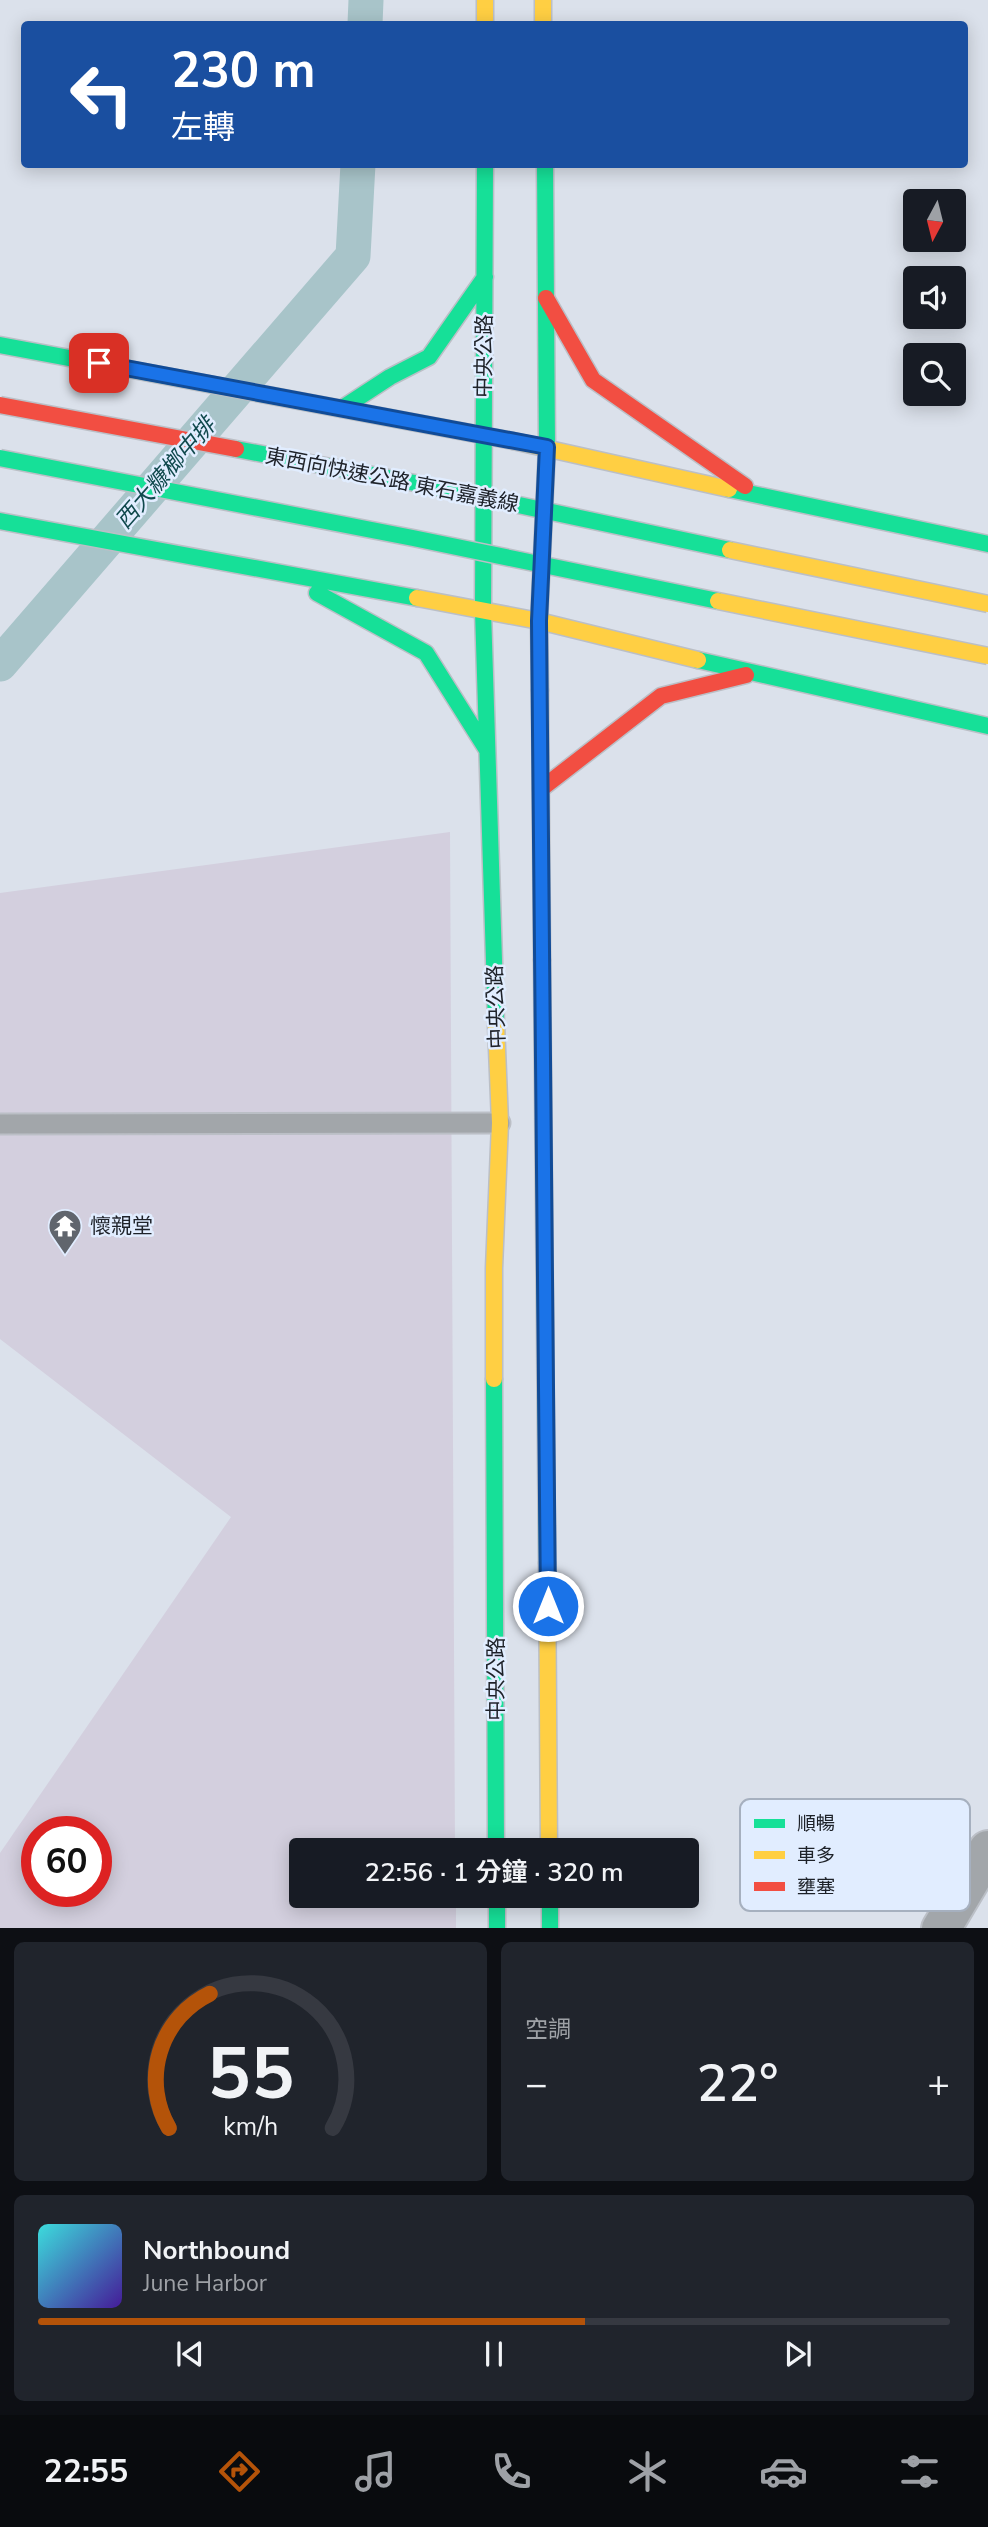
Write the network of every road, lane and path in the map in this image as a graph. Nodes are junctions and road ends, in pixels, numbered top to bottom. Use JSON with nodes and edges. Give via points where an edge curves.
{"nodes":[{"id":1,"x":485,"y":0,"type":"edge"},
{"id":2,"x":543,"y":0,"type":"edge"},
{"id":3,"x":485,"y":21,"type":"edge"},
{"id":4,"x":543,"y":21,"type":"edge"},
{"id":5,"x":485,"y":168,"type":"edge"},
{"id":6,"x":545,"y":168,"type":"edge"},
{"id":7,"x":485,"y":277,"type":"junction"},
{"id":8,"x":546,"y":298,"type":"junction"},
{"id":9,"x":0,"y":345,"type":"edge"},
{"id":10,"x":0,"y":405,"type":"edge"},
{"id":11,"x":341,"y":409,"type":"junction"},
{"id":12,"x":483,"y":435,"type":"junction"},
{"id":13,"x":547,"y":447,"type":"junction"},
{"id":14,"x":0,"y":458,"type":"edge"},
{"id":15,"x":761,"y":497,"type":"junction"},
{"id":16,"x":2,"y":528,"type":"edge"},
{"id":17,"x":988,"y":544,"type":"edge"},
{"id":18,"x":278,"y":573,"type":"junction"},
{"id":19,"x":988,"y":604,"type":"edge"},
{"id":20,"x":483,"y":611,"type":"junction"},
{"id":21,"x":539,"y":621,"type":"junction"},
{"id":22,"x":988,"y":656,"type":"edge"},
{"id":23,"x":752,"y":673,"type":"junction"},
{"id":24,"x":988,"y":726,"type":"edge"},
{"id":25,"x":487,"y":750,"type":"junction"},
{"id":26,"x":541,"y":789,"type":"junction"},
{"id":27,"x":500,"y":1123,"type":"junction"},
{"id":28,"x":0,"y":1124,"type":"edge"},
{"id":29,"x":496,"y":1838,"type":"edge"},
{"id":30,"x":550,"y":1838,"type":"edge"},
{"id":31,"x":988,"y":1850,"type":"edge"},
{"id":32,"x":970,"y":1879,"type":"edge"},
{"id":33,"x":496,"y":1908,"type":"edge"},
{"id":34,"x":550,"y":1908,"type":"edge"},
{"id":35,"x":950,"y":1911,"type":"edge"},
{"id":36,"x":497,"y":1928,"type":"edge"},
{"id":37,"x":550,"y":1928,"type":"edge"},
{"id":38,"x":940,"y":1928,"type":"edge"}],
"edges":[{"from":1,"to":3,"type":"main road"},
{"from":2,"to":4,"type":"main road"},
{"from":5,"to":7,"type":"main road","name":"中央公路"},
{"from":6,"to":8,"type":"main road"},
{"from":7,"to":11,"type":"main road","via":[[429,357]]},
{"from":7,"to":12,"type":"main road","name":"中央公路"},
{"from":8,"to":13,"type":"main road"},
{"from":8,"to":15,"type":"main road","via":[[593,380]]},
{"from":9,"to":11,"type":"main road"},
{"from":10,"to":19,"type":"main road","name":"東西向快速公路 東石嘉義線","bridge":true,"via":[[420,484]]},
{"from":11,"to":12,"type":"main road"},
{"from":12,"to":13,"type":"main road"},
{"from":12,"to":20,"type":"main road","name":"中央公路"},
{"from":13,"to":15,"type":"main road"},
{"from":13,"to":21,"type":"main road"},
{"from":14,"to":22,"type":"main road","bridge":true},
{"from":15,"to":17,"type":"main road"},
{"from":16,"to":18,"type":"main road","via":[[79,534]]},
{"from":18,"to":20,"type":"main road"},
{"from":18,"to":25,"type":"main road","via":[[426,653]]},
{"from":20,"to":21,"type":"main road"},
{"from":20,"to":25,"type":"main road","name":"中央公路"},
{"from":21,"to":23,"type":"main road"},
{"from":21,"to":26,"type":"main road"},
{"from":23,"to":24,"type":"main road"},
{"from":23,"to":26,"type":"main road","via":[[661,696]]},
{"from":25,"to":27,"type":"main road","name":"中央公路"},
{"from":26,"to":30,"type":"main road","via":[[539,1267]]},
{"from":27,"to":28,"type":"lane"},
{"from":27,"to":29,"type":"main road","name":"中央公路"},
{"from":31,"to":32,"type":"street"},
{"from":33,"to":36,"type":"main road"},
{"from":34,"to":37,"type":"main road"},
{"from":35,"to":38,"type":"street"}]}
